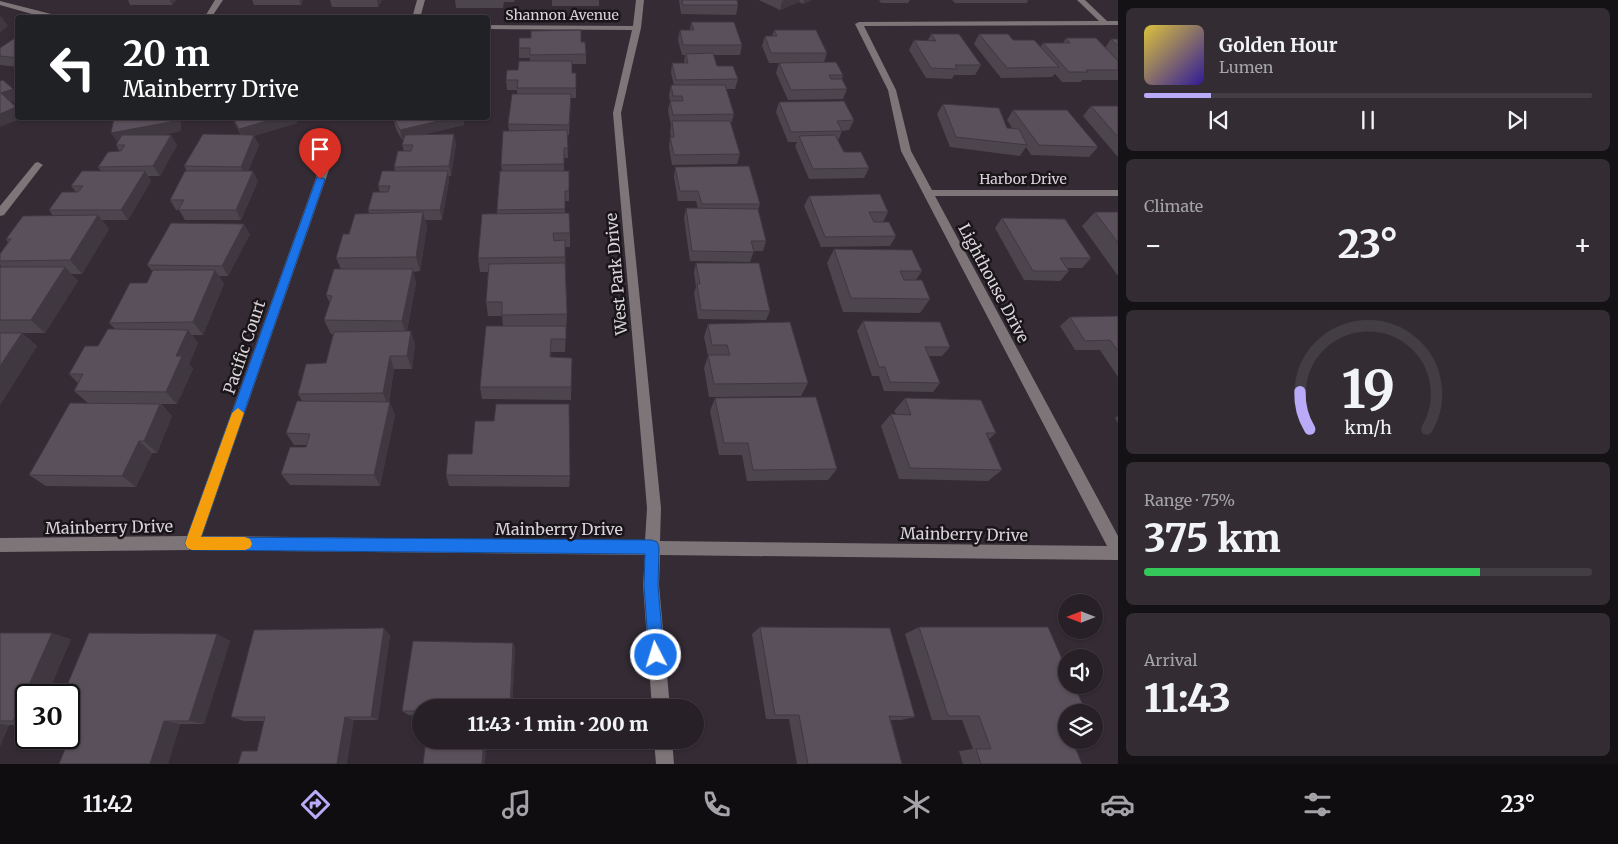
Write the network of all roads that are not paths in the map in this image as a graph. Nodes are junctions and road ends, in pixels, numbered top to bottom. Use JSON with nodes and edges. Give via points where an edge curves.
{"nodes":[{"id":1,"x":220,"y":0,"type":"edge"},
{"id":2,"x":421,"y":0,"type":"edge"},
{"id":3,"x":640,"y":0,"type":"edge"},
{"id":4,"x":1081,"y":0,"type":"edge"},
{"id":5,"x":0,"y":2,"type":"edge"},
{"id":6,"x":46,"y":15,"type":"edge"},
{"id":7,"x":210,"y":15,"type":"edge"},
{"id":8,"x":417,"y":15,"type":"edge"},
{"id":9,"x":1118,"y":22,"type":"edge"},
{"id":10,"x":1105,"y":23,"type":"junction"},
{"id":11,"x":490,"y":27,"type":"edge"},
{"id":12,"x":637,"y":28,"type":"junction"},
{"id":13,"x":327,"y":161,"type":"dead end"},
{"id":14,"x":38,"y":165,"type":"dead end"},
{"id":15,"x":928,"y":193,"type":"junction"},
{"id":16,"x":1118,"y":193,"type":"edge"},
{"id":17,"x":0,"y":214,"type":"edge"},
{"id":18,"x":192,"y":543,"type":"junction"},
{"id":19,"x":0,"y":546,"type":"edge"},
{"id":20,"x":652,"y":547,"type":"junction"},
{"id":21,"x":1118,"y":552,"type":"edge"},
{"id":22,"x":659,"y":699,"type":"edge"},
{"id":23,"x":664,"y":749,"type":"edge"},
{"id":24,"x":665,"y":764,"type":"edge"}],
"edges":[{"from":1,"to":7,"type":"street"},
{"from":2,"to":8,"type":"street"},
{"from":3,"to":12,"type":"street","name":"West Park Drive"},
{"from":4,"to":10,"type":"street"},
{"from":5,"to":6,"type":"street"},
{"from":9,"to":10,"type":"street"},
{"from":10,"to":15,"type":"street","name":"Lighthouse Drive","via":[[859,24],[892,90],[906,151]]},
{"from":11,"to":12,"type":"street","name":"Shannon Avenue"},
{"from":12,"to":20,"type":"street","name":"West Park Drive","via":[[617,113],[654,508]]},
{"from":13,"to":18,"type":"street","name":"Pacific Court"},
{"from":14,"to":17,"type":"street"},
{"from":15,"to":16,"type":"street","name":"Harbor Drive"},
{"from":15,"to":21,"type":"street","name":"Lighthouse Drive"},
{"from":18,"to":19,"type":"street","name":"Mainberry Drive"},
{"from":18,"to":20,"type":"street","name":"Mainberry Drive"},
{"from":20,"to":21,"type":"street","name":"Mainberry Drive"},
{"from":20,"to":22,"type":"street","name":"West Park Drive","via":[[651,586]]},
{"from":23,"to":24,"type":"street"}]}
